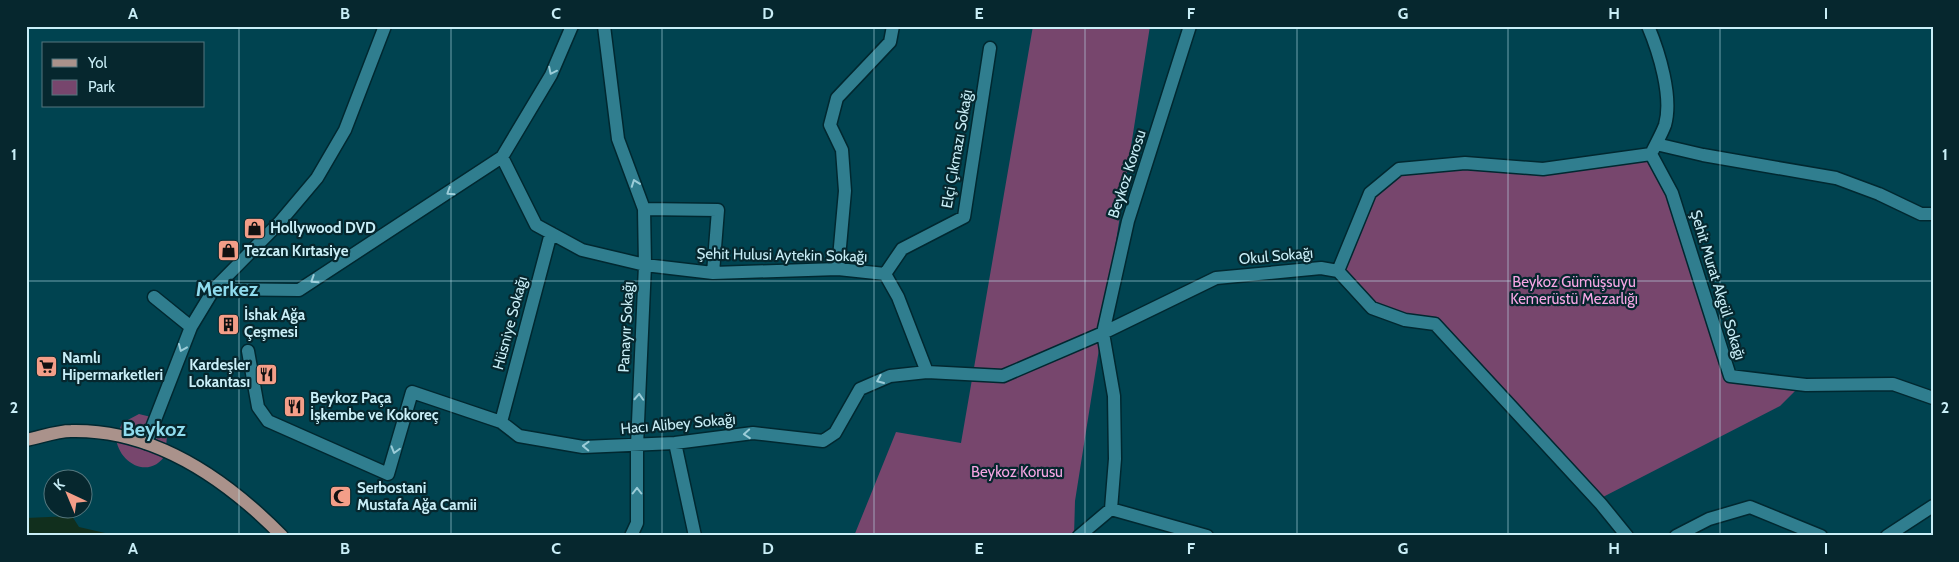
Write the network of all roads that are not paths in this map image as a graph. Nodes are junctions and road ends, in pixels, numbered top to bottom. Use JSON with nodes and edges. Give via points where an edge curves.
{"nodes":[{"id":1,"x":385,"y":26,"type":"edge"},
{"id":2,"x":572,"y":26,"type":"edge"},
{"id":3,"x":604,"y":26,"type":"edge"},
{"id":4,"x":893,"y":26,"type":"edge"},
{"id":5,"x":1190,"y":26,"type":"edge"},
{"id":6,"x":1648,"y":26,"type":"edge"},
{"id":7,"x":990,"y":48,"type":"dead end"},
{"id":8,"x":1654,"y":149,"type":"junction"},
{"id":9,"x":502,"y":157,"type":"junction"},
{"id":10,"x":644,"y":209,"type":"junction"},
{"id":11,"x":1933,"y":214,"type":"edge"},
{"id":12,"x":551,"y":233,"type":"junction"},
{"id":13,"x":645,"y":265,"type":"junction"},
{"id":14,"x":838,"y":269,"type":"junction"},
{"id":15,"x":1338,"y":271,"type":"junction"},
{"id":16,"x":713,"y":273,"type":"junction"},
{"id":17,"x":885,"y":274,"type":"junction"},
{"id":18,"x":214,"y":290,"type":"junction"},
{"id":19,"x":154,"y":297,"type":"dead end"},
{"id":20,"x":191,"y":327,"type":"junction"},
{"id":21,"x":1103,"y":333,"type":"junction"},
{"id":22,"x":248,"y":351,"type":"dead end"},
{"id":23,"x":927,"y":372,"type":"junction"},
{"id":24,"x":1933,"y":398,"type":"edge"},
{"id":25,"x":501,"y":422,"type":"junction"},
{"id":26,"x":26,"y":440,"type":"edge"},
{"id":27,"x":675,"y":443,"type":"junction"},
{"id":28,"x":146,"y":444,"type":"junction"},
{"id":29,"x":637,"y":445,"type":"junction"},
{"id":30,"x":1933,"y":506,"type":"edge"},
{"id":31,"x":1111,"y":509,"type":"junction"},
{"id":32,"x":282,"y":536,"type":"edge"},
{"id":33,"x":631,"y":536,"type":"edge"},
{"id":34,"x":695,"y":536,"type":"edge"},
{"id":35,"x":1079,"y":536,"type":"edge"},
{"id":36,"x":1207,"y":536,"type":"edge"},
{"id":37,"x":1627,"y":536,"type":"edge"},
{"id":38,"x":1676,"y":536,"type":"edge"},
{"id":39,"x":1821,"y":536,"type":"edge"},
{"id":40,"x":1887,"y":536,"type":"edge"}],
"edges":[{"from":1,"to":18,"type":"street","via":[[346,130],[317,178]]},
{"from":2,"to":9,"type":"street","one_way":true,"via":[[551,75]]},
{"from":10,"to":3,"type":"street","name":"Panayır Sokağı","one_way":true,"via":[[618,139]]},
{"from":4,"to":14,"type":"street","via":[[890,42],[837,98],[830,125],[842,150],[845,191]]},
{"from":5,"to":21,"type":"street","name":"Beykoz Korosu","via":[[1128,221]]},
{"from":6,"to":8,"type":"street","via":[[1666,89],[1665,124]]},
{"from":7,"to":17,"type":"street","name":"Elçi Çıkmazı Sokağı","via":[[964,217],[902,248]]},
{"from":8,"to":11,"type":"street","via":[[1836,178],[1921,214]]},
{"from":8,"to":15,"type":"street","via":[[1613,160],[1543,169],[1465,163],[1400,169],[1370,193]]},
{"from":8,"to":24,"type":"street","name":"Şehit Murat Akgül Sokağı","via":[[1672,193],[1730,376],[1806,386],[1893,384]]},
{"from":9,"to":12,"type":"street","name":"Şehit Hulusi Aytekin Sokağı","via":[[536,225]]},
{"from":9,"to":18,"type":"street","one_way":true,"via":[[299,290]]},
{"from":10,"to":13,"type":"street","name":"Panayır Sokağı"},
{"from":10,"to":16,"type":"street","via":[[718,210]]},
{"from":12,"to":13,"type":"street","name":"Şehit Hulusi Aytekin Sokağı","via":[[582,250]]},
{"from":12,"to":25,"type":"street","name":"Hüsniye Sokağı"},
{"from":13,"to":16,"type":"street","name":"Şehit Hulusi Aytekin Sokağı"},
{"from":29,"to":13,"type":"street","name":"Panayır Sokağı","one_way":true},
{"from":14,"to":16,"type":"street","name":"Şehit Hulusi Aytekin Sokağı"},
{"from":14,"to":17,"type":"street","name":"Şehit Hulusi Aytekin Sokağı"},
{"from":15,"to":21,"type":"street","name":"Okul Sokağı","via":[[1321,268],[1216,278]]},
{"from":15,"to":37,"type":"street","via":[[1372,308],[1405,320],[1434,324]]},
{"from":17,"to":23,"type":"street","name":"Şehit Hulusi Aytekin Sokağı","via":[[898,297]]},
{"from":18,"to":20,"type":"street"},
{"from":19,"to":20,"type":"street"},
{"from":20,"to":28,"type":"street","one_way":true},
{"from":21,"to":23,"type":"street","name":"Okul Sokağı","via":[[1003,376]]},
{"from":21,"to":31,"type":"street","via":[[1114,396],[1115,460]]},
{"from":25,"to":22,"type":"street","name":"Hacı Alibey Sokağı","one_way":true,"via":[[412,392],[388,474],[268,421],[258,407]]},
{"from":23,"to":27,"type":"street","name":"Hacı Alibey Sokağı","one_way":true,"via":[[890,376],[860,389],[834,433],[823,441],[753,433]]},
{"from":29,"to":25,"type":"street","name":"Hacı Alibey Sokağı","one_way":true,"via":[[583,447],[518,436]]},
{"from":26,"to":28,"type":"main road","via":[[69,431],[93,431],[114,433]]},
{"from":27,"to":29,"type":"street","name":"Hacı Alibey Sokağı"},
{"from":27,"to":34,"type":"street"},
{"from":28,"to":32,"type":"main road","via":[[211,475]]},
{"from":33,"to":29,"type":"street","name":"Panayır Sokağı","one_way":true,"via":[[637,523]]},
{"from":30,"to":40,"type":"street"},
{"from":31,"to":35,"type":"street"},
{"from":31,"to":36,"type":"street"},
{"from":38,"to":39,"type":"street","via":[[1709,520],[1750,507]]}]}
